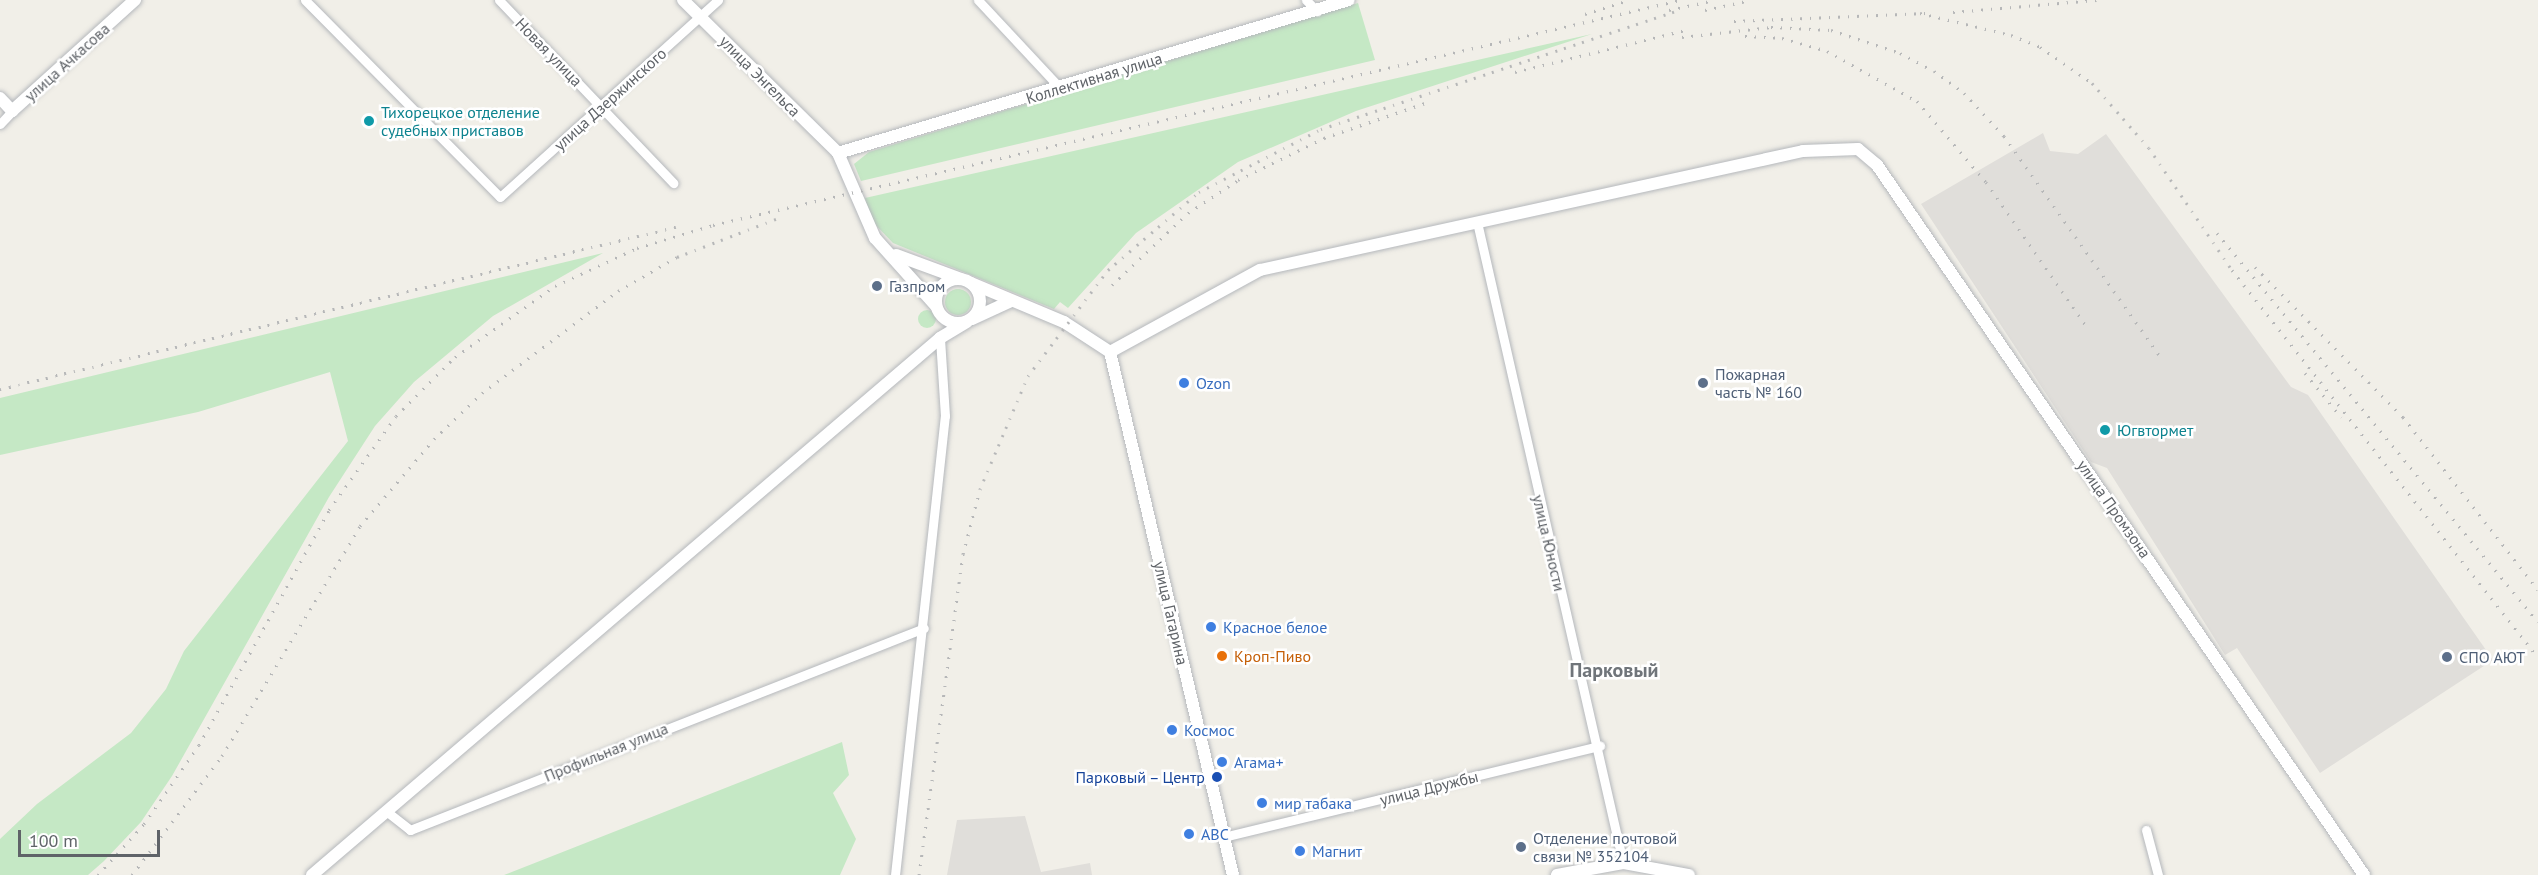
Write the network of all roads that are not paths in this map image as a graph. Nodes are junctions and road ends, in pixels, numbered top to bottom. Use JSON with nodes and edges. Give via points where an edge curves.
{"nodes":[{"id":1,"x":135,"y":0,"type":"edge"},
{"id":2,"x":304,"y":0,"type":"edge"},
{"id":3,"x":499,"y":0,"type":"edge"},
{"id":4,"x":683,"y":0,"type":"edge"},
{"id":5,"x":718,"y":0,"type":"edge"},
{"id":6,"x":978,"y":0,"type":"edge"},
{"id":7,"x":1306,"y":0,"type":"edge"},
{"id":8,"x":1349,"y":0,"type":"edge"},
{"id":9,"x":1317,"y":11,"type":"junction"},
{"id":10,"x":700,"y":17,"type":"junction"},
{"id":11,"x":1060,"y":88,"type":"junction"},
{"id":12,"x":0,"y":98,"type":"edge"},
{"id":13,"x":603,"y":107,"type":"junction"},
{"id":14,"x":12,"y":111,"type":"junction"},
{"id":15,"x":0,"y":124,"type":"edge"},
{"id":16,"x":838,"y":153,"type":"junction"},
{"id":17,"x":673,"y":183,"type":"dead end"},
{"id":18,"x":1477,"y":222,"type":"junction"},
{"id":19,"x":895,"y":254,"type":"junction"},
{"id":20,"x":968,"y":281,"type":"junction"},
{"id":21,"x":1011,"y":301,"type":"junction"},
{"id":22,"x":938,"y":310,"type":"junction"},
{"id":23,"x":969,"y":321,"type":"junction"},
{"id":24,"x":940,"y":338,"type":"junction"},
{"id":25,"x":1110,"y":352,"type":"junction"},
{"id":26,"x":924,"y":628,"type":"junction"},
{"id":27,"x":1600,"y":746,"type":"junction"},
{"id":28,"x":386,"y":811,"type":"junction"},
{"id":29,"x":2146,"y":830,"type":"dead end"},
{"id":30,"x":1223,"y":837,"type":"junction"},
{"id":31,"x":1623,"y":863,"type":"junction"},
{"id":32,"x":1609,"y":870,"type":"edge"},
{"id":33,"x":312,"y":875,"type":"edge"},
{"id":34,"x":895,"y":875,"type":"edge"},
{"id":35,"x":1233,"y":875,"type":"edge"},
{"id":36,"x":1557,"y":875,"type":"edge"},
{"id":37,"x":1689,"y":875,"type":"edge"},
{"id":38,"x":2158,"y":875,"type":"edge"},
{"id":39,"x":2364,"y":875,"type":"edge"}],
"edges":[{"from":1,"to":14,"type":"main road","name":"улица Ачкасова"},
{"from":2,"to":13,"type":"street","name":"улица Дзержинского","via":[[500,197]]},
{"from":3,"to":13,"type":"street","name":"Новая улица"},
{"from":4,"to":10,"type":"main road","name":"улица Энгельса"},
{"from":5,"to":10,"type":"street","name":"улица Дзержинского"},
{"from":6,"to":11,"type":"street"},
{"from":7,"to":9,"type":"street"},
{"from":8,"to":9,"type":"main road","name":"Коллективная улица"},
{"from":9,"to":11,"type":"main road","name":"Коллективная улица"},
{"from":10,"to":13,"type":"street","name":"улица Дзержинского"},
{"from":10,"to":16,"type":"main road","name":"улица Энгельса"},
{"from":11,"to":16,"type":"main road","name":"Коллективная улица"},
{"from":12,"to":14,"type":"main road"},
{"from":13,"to":17,"type":"street","name":"Новая улица"},
{"from":14,"to":15,"type":"street","name":"улица Ачкасова"},
{"from":16,"to":19,"type":"main road","name":"улица Энгельса","via":[[852,176],[865,221]]},
{"from":18,"to":25,"type":"main road","via":[[1260,270]]},
{"from":18,"to":27,"type":"street","name":"улица Юности","via":[[1547,539]]},
{"from":18,"to":39,"type":"main road","name":"улица Промзона","via":[[1803,151],[1858,149],[1877,165]]},
{"from":19,"to":20,"type":"main road"},
{"from":19,"to":22,"type":"main road","name":"улица Энгельса"},
{"from":20,"to":21,"type":"main road"},
{"from":20,"to":22,"type":"main road","via":[[944,284]]},
{"from":20,"to":23,"type":"main road","via":[[981,301]]},
{"from":21,"to":23,"type":"main road"},
{"from":21,"to":25,"type":"main road","via":[[1064,322]]},
{"from":22,"to":23,"type":"main road","via":[[952,322]]},
{"from":22,"to":24,"type":"main road"},
{"from":23,"to":24,"type":"main road"},
{"from":24,"to":26,"type":"street","via":[[945,416]]},
{"from":24,"to":28,"type":"main road"},
{"from":25,"to":30,"type":"main road","name":"улица Гагарина"},
{"from":26,"to":28,"type":"street","name":"Профильная улица","via":[[410,830]]},
{"from":26,"to":34,"type":"street"},
{"from":27,"to":30,"type":"street","name":"улица Дружбы"},
{"from":27,"to":31,"type":"street","name":"улица Юности"},
{"from":28,"to":33,"type":"main road"},
{"from":29,"to":38,"type":"street"},
{"from":30,"to":35,"type":"main road","name":"улица Гагарина"},
{"from":31,"to":32,"type":"main road"},
{"from":31,"to":37,"type":"main road"},
{"from":32,"to":36,"type":"main road"}]}
